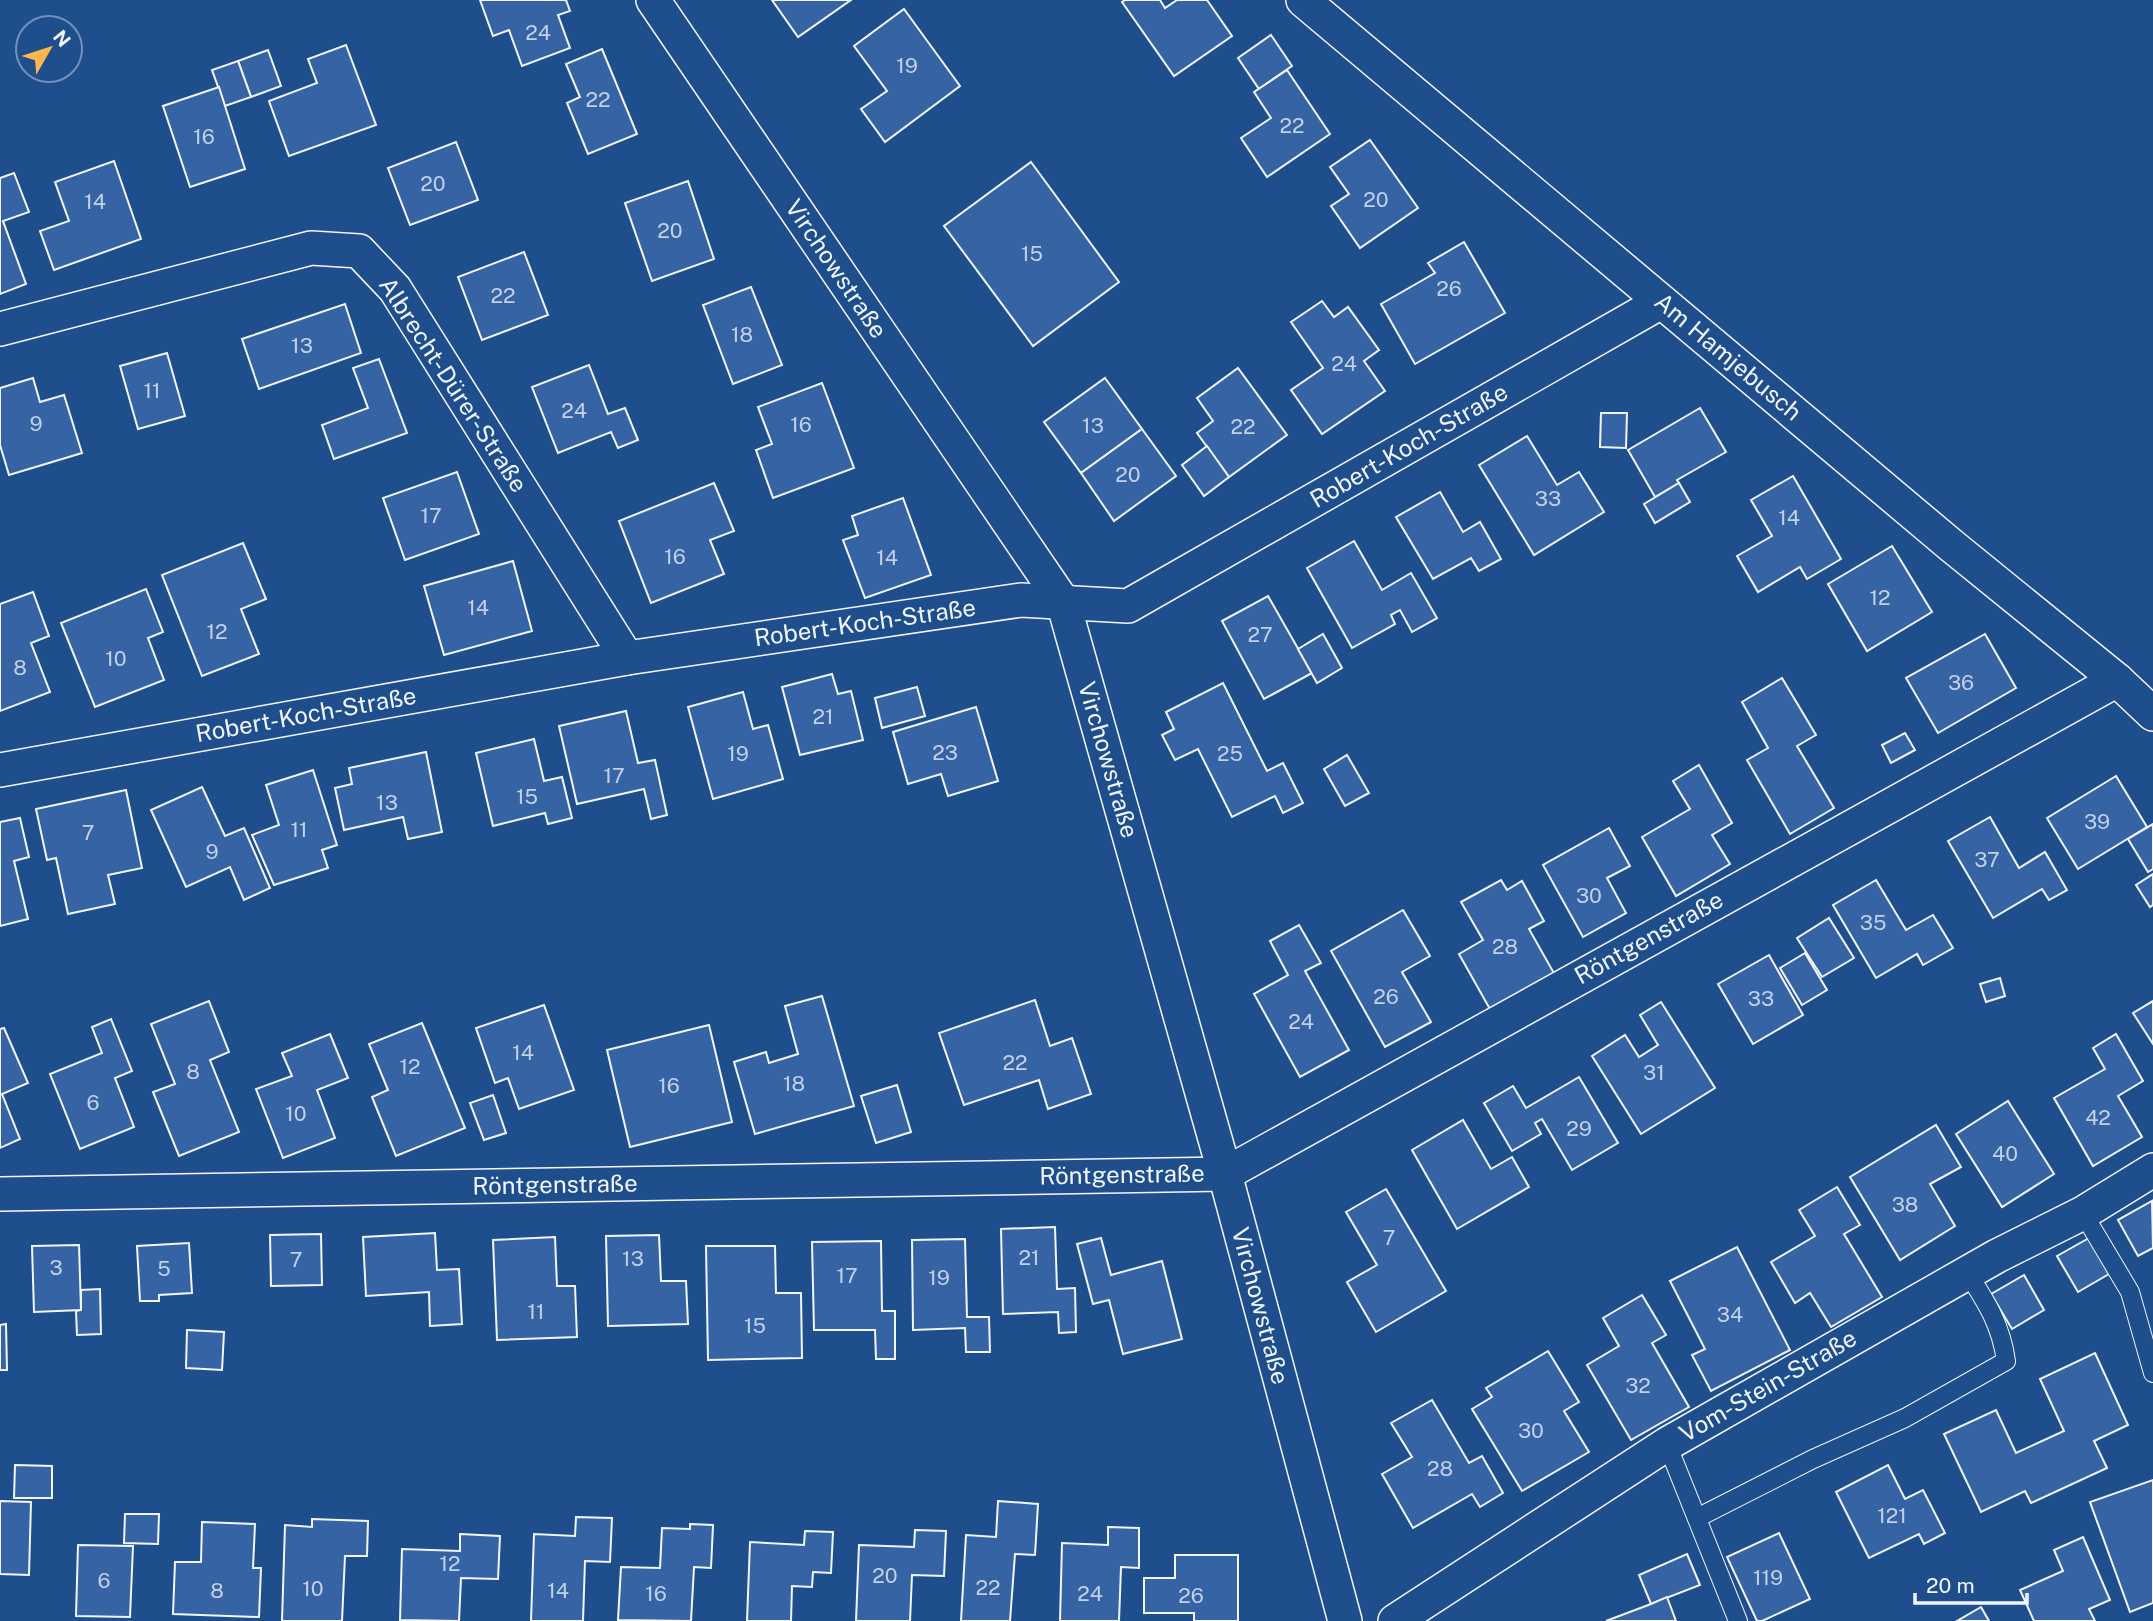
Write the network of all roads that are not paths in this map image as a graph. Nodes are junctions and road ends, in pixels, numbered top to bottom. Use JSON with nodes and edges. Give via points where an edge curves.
{"nodes":[{"id":1,"x":653,"y":0,"type":"edge"},
{"id":2,"x":1303,"y":0,"type":"edge"},
{"id":3,"x":1661,"y":302,"type":"junction"},
{"id":4,"x":0,"y":329,"type":"edge"},
{"id":5,"x":1063,"y":602,"type":"junction"},
{"id":6,"x":627,"y":658,"type":"junction"},
{"id":7,"x":2117,"y":680,"type":"junction"},
{"id":8,"x":2153,"y":713,"type":"edge"},
{"id":9,"x":0,"y":770,"type":"edge"},
{"id":10,"x":2153,"y":1170,"type":"edge"},
{"id":11,"x":1224,"y":1174,"type":"junction"},
{"id":12,"x":0,"y":1194,"type":"edge"},
{"id":13,"x":2083,"y":1213,"type":"junction"},
{"id":14,"x":1967,"y":1272,"type":"junction"},
{"id":15,"x":2153,"y":1373,"type":"edge"},
{"id":16,"x":1667,"y":1444,"type":"junction"},
{"id":17,"x":1697,"y":1518,"type":"junction"},
{"id":18,"x":1345,"y":1621,"type":"edge"},
{"id":19,"x":1395,"y":1621,"type":"edge"},
{"id":20,"x":1738,"y":1621,"type":"edge"}],
"edges":[{"from":1,"to":5,"type":"street","name":"Virchowstraße"},
{"from":2,"to":3,"type":"street","name":"Am Hamjebusch"},
{"from":3,"to":5,"type":"street","name":"Robert-Koch-Straße","via":[[1129,606]]},
{"from":3,"to":7,"type":"street","name":"Am Hamjebusch"},
{"from":4,"to":6,"type":"street","name":"Albrecht-Dürer-Straße","via":[[311,248],[359,251],[395,289]]},
{"from":5,"to":6,"type":"street","name":"Robert-Koch-Straße","via":[[1021,600]]},
{"from":5,"to":11,"type":"street","name":"Virchowstraße"},
{"from":6,"to":9,"type":"street","name":"Robert-Koch-Straße"},
{"from":7,"to":8,"type":"street","name":"Am Hamjebusch"},
{"from":7,"to":11,"type":"street","name":"Röntgenstraße"},
{"from":10,"to":13,"type":"street","name":"Vom-Stein-Straße"},
{"from":11,"to":12,"type":"street","name":"Röntgenstraße"},
{"from":11,"to":18,"type":"street","name":"Virchowstraße"},
{"from":13,"to":14,"type":"street","name":"Vom-Stein-Straße"},
{"from":13,"to":15,"type":"lane","via":[[2130,1292]]},
{"from":14,"to":16,"type":"street","name":"Vom-Stein-Straße"},
{"from":14,"to":17,"type":"lane","via":[[2003,1337],[2006,1361],[1905,1418]]},
{"from":16,"to":17,"type":"lane"},
{"from":16,"to":19,"type":"street","name":"Vom-Stein-Straße"},
{"from":17,"to":20,"type":"lane"}]}
